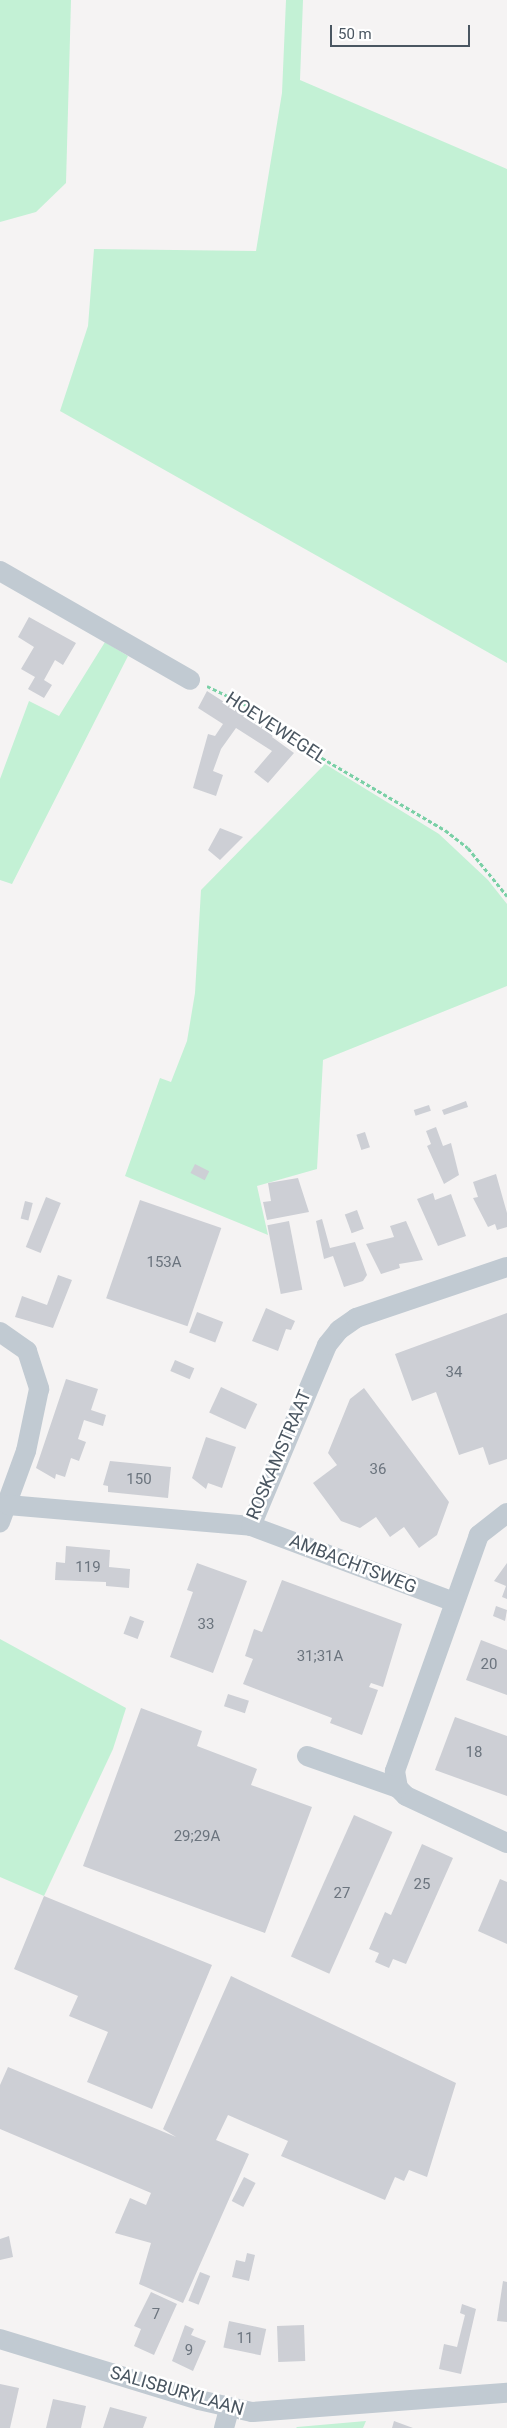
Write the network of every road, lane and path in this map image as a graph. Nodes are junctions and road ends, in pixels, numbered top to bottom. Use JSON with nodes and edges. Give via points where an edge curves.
{"nodes":[{"id":1,"x":0,"y":571,"type":"edge"},
{"id":2,"x":190,"y":680,"type":"joint"},
{"id":3,"x":507,"y":896,"type":"edge"},
{"id":4,"x":507,"y":1267,"type":"edge"},
{"id":5,"x":0,"y":1332,"type":"edge"},
{"id":6,"x":507,"y":1513,"type":"edge"},
{"id":7,"x":4,"y":1514,"type":"edge"},
{"id":8,"x":251,"y":1526,"type":"junction"},
{"id":9,"x":454,"y":1602,"type":"junction"},
{"id":10,"x":307,"y":1756,"type":"dead end"},
{"id":11,"x":398,"y":1788,"type":"junction"},
{"id":12,"x":507,"y":1843,"type":"edge"},
{"id":13,"x":0,"y":2339,"type":"edge"},
{"id":14,"x":507,"y":2393,"type":"edge"},
{"id":15,"x":226,"y":2418,"type":"edge"}],
"edges":[{"from":1,"to":2,"type":"street"},
{"from":2,"to":3,"type":"path","name":"HOEVEWEGEL","via":[[253,708],[288,738],[444,830],[468,848]]},
{"from":4,"to":8,"type":"street","name":"ROSKAMSTRAAT","via":[[356,1318],[339,1330],[323,1354]]},
{"from":5,"to":7,"type":"street","via":[[27,1351],[38,1388],[26,1451]]},
{"from":6,"to":9,"type":"street","via":[[480,1535]]},
{"from":7,"to":8,"type":"street","name":"ROSKAMSTRAAT"},
{"from":8,"to":9,"type":"street","name":"AMBACHTSWEG"},
{"from":9,"to":11,"type":"street","via":[[397,1754]]},
{"from":10,"to":11,"type":"street"},
{"from":11,"to":12,"type":"street","via":[[424,1806]]},
{"from":13,"to":15,"type":"street","name":"SALISBURYLAAN"},
{"from":14,"to":15,"type":"street","name":"SALISBURYLAAN"}]}
